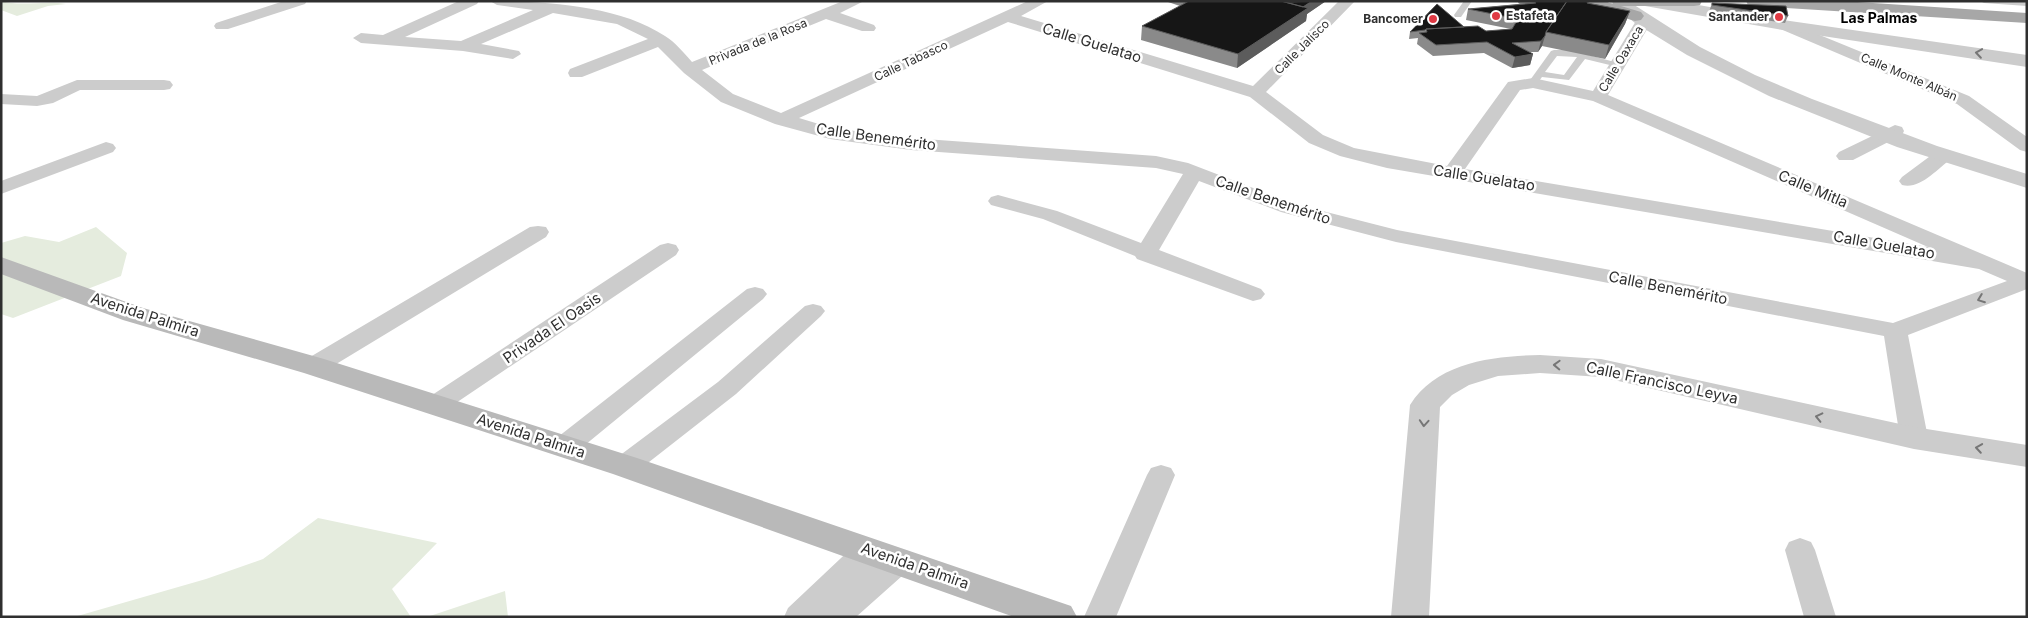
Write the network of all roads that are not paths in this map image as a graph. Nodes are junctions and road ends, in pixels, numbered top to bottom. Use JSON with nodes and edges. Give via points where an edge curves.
{"nodes":[{"id":1,"x":300,"y":1,"type":"edge"},
{"id":2,"x":472,"y":1,"type":"edge"},
{"id":3,"x":497,"y":1,"type":"edge"},
{"id":4,"x":857,"y":1,"type":"edge"},
{"id":5,"x":1042,"y":1,"type":"edge"},
{"id":6,"x":1348,"y":1,"type":"edge"},
{"id":7,"x":1468,"y":1,"type":"edge"},
{"id":8,"x":1586,"y":1,"type":"edge"},
{"id":9,"x":1616,"y":1,"type":"edge"},
{"id":10,"x":1620,"y":1,"type":"edge"},
{"id":11,"x":1694,"y":1,"type":"edge"},
{"id":12,"x":1754,"y":1,"type":"edge"},
{"id":13,"x":1978,"y":1,"type":"edge"},
{"id":14,"x":2027,"y":4,"type":"edge"},
{"id":15,"x":1873,"y":5,"type":"edge"},
{"id":16,"x":551,"y":8,"type":"junction"},
{"id":17,"x":1986,"y":8,"type":"edge"},
{"id":18,"x":1643,"y":10,"type":"edge"},
{"id":19,"x":827,"y":14,"type":"junction"},
{"id":20,"x":1458,"y":14,"type":"dead end"},
{"id":21,"x":1008,"y":17,"type":"junction"},
{"id":22,"x":2027,"y":18,"type":"edge"},
{"id":23,"x":1782,"y":25,"type":"junction"},
{"id":24,"x":222,"y":26,"type":"dead end"},
{"id":25,"x":868,"y":28,"type":"dead end"},
{"id":26,"x":361,"y":38,"type":"dead end"},
{"id":27,"x":386,"y":39,"type":"junction"},
{"id":28,"x":661,"y":40,"type":"junction"},
{"id":29,"x":463,"y":46,"type":"junction"},
{"id":30,"x":513,"y":54,"type":"dead end"},
{"id":31,"x":1583,"y":56,"type":"junction"},
{"id":32,"x":2027,"y":60,"type":"edge"},
{"id":33,"x":1618,"y":64,"type":"junction"},
{"id":34,"x":690,"y":70,"type":"junction"},
{"id":35,"x":576,"y":73,"type":"dead end"},
{"id":36,"x":1536,"y":78,"type":"junction"},
{"id":37,"x":164,"y":85,"type":"dead end"},
{"id":38,"x":1256,"y":93,"type":"junction"},
{"id":39,"x":1598,"y":97,"type":"junction"},
{"id":40,"x":1,"y":99,"type":"edge"},
{"id":41,"x":781,"y":120,"type":"junction"},
{"id":42,"x":1890,"y":133,"type":"junction"},
{"id":43,"x":2027,"y":146,"type":"edge"},
{"id":44,"x":106,"y":148,"type":"dead end"},
{"id":45,"x":1944,"y":155,"type":"junction"},
{"id":46,"x":1846,"y":156,"type":"dead end"},
{"id":47,"x":1194,"y":172,"type":"junction"},
{"id":48,"x":1454,"y":172,"type":"junction"},
{"id":49,"x":2027,"y":172,"type":"edge"},
{"id":50,"x":2027,"y":180,"type":"edge"},
{"id":51,"x":1910,"y":181,"type":"dead end"},
{"id":52,"x":1,"y":188,"type":"edge"},
{"id":53,"x":998,"y":201,"type":"dead end"},
{"id":54,"x":538,"y":232,"type":"dead end"},
{"id":55,"x":668,"y":250,"type":"dead end"},
{"id":56,"x":1145,"y":254,"type":"junction"},
{"id":57,"x":1986,"y":263,"type":"junction"},
{"id":58,"x":1,"y":265,"type":"edge"},
{"id":59,"x":2027,"y":281,"type":"edge"},
{"id":60,"x":756,"y":294,"type":"dead end"},
{"id":61,"x":1253,"y":294,"type":"dead end"},
{"id":62,"x":813,"y":311,"type":"dead end"},
{"id":63,"x":1895,"y":331,"type":"junction"},
{"id":64,"x":314,"y":366,"type":"junction"},
{"id":65,"x":435,"y":406,"type":"junction"},
{"id":66,"x":1914,"y":438,"type":"junction"},
{"id":67,"x":564,"y":446,"type":"junction"},
{"id":68,"x":2027,"y":456,"type":"edge"},
{"id":69,"x":626,"y":466,"type":"junction"},
{"id":70,"x":1161,"y":475,"type":"dead end"},
{"id":71,"x":869,"y":550,"type":"junction"},
{"id":72,"x":1800,"y":550,"type":"dead end"},
{"id":73,"x":900,"y":560,"type":"junction"},
{"id":74,"x":800,"y":617,"type":"edge"},
{"id":75,"x":833,"y":617,"type":"edge"},
{"id":76,"x":1058,"y":617,"type":"edge"},
{"id":77,"x":1100,"y":617,"type":"edge"},
{"id":78,"x":1410,"y":617,"type":"edge"},
{"id":79,"x":1820,"y":617,"type":"edge"}],
"edges":[{"from":1,"to":24,"type":"street"},
{"from":2,"to":27,"type":"street"},
{"from":3,"to":16,"type":"street","name":"Calle Benemérito"},
{"from":4,"to":19,"type":"street","name":"Privada de la Rosa"},
{"from":5,"to":21,"type":"street","name":"Calle Tabasco"},
{"from":6,"to":38,"type":"street","name":"Calle Jalisco"},
{"from":7,"to":20,"type":"lane"},
{"from":8,"to":18,"type":"main road"},
{"from":9,"to":18,"type":"street"},
{"from":10,"to":18,"type":"main road"},
{"from":11,"to":18,"type":"main road"},
{"from":12,"to":15,"type":"main road"},
{"from":13,"to":17,"type":"lane","via":[[1974,2]]},
{"from":14,"to":17,"type":"lane"},
{"from":15,"to":17,"type":"main road"},
{"from":16,"to":28,"type":"street","name":"Calle Benemérito","via":[[620,20]]},
{"from":16,"to":29,"type":"street"},
{"from":17,"to":22,"type":"main road"},
{"from":18,"to":23,"type":"street"},
{"from":18,"to":33,"type":"street","name":"Calle Oaxaca"},
{"from":18,"to":42,"type":"street","via":[[1706,58],[1742,76],[1789,98]]},
{"from":19,"to":25,"type":"street","name":"Privada de la Rosa"},
{"from":19,"to":34,"type":"street","name":"Privada de la Rosa"},
{"from":21,"to":38,"type":"street","name":"Calle Guelatao"},
{"from":21,"to":41,"type":"street","name":"Calle Tabasco"},
{"from":32,"to":23,"type":"street","one_way":true},
{"from":23,"to":43,"type":"street","name":"Calle Monte Albán","via":[[1964,100]]},
{"from":26,"to":27,"type":"street"},
{"from":27,"to":29,"type":"street"},
{"from":28,"to":34,"type":"street","name":"Calle Benemérito"},
{"from":28,"to":35,"type":"street"},
{"from":29,"to":30,"type":"street"},
{"from":31,"to":33,"type":"lane"},
{"from":31,"to":36,"type":"lane","via":[[1566,78]]},
{"from":31,"to":36,"type":"lane","via":[[1554,54]]},
{"from":33,"to":39,"type":"street","name":"Calle Oaxaca"},
{"from":34,"to":41,"type":"street","name":"Calle Benemérito","via":[[727,98]]},
{"from":36,"to":39,"type":"street","name":"Calle Mitla"},
{"from":36,"to":48,"type":"street","via":[[1514,86]]},
{"from":37,"to":40,"type":"street","via":[[77,85],[37,101]]},
{"from":38,"to":48,"type":"street","name":"Calle Guelatao","via":[[1316,139],[1347,152]]},
{"from":39,"to":57,"type":"street","name":"Calle Mitla"},
{"from":41,"to":47,"type":"street","name":"Calle Benemérito","via":[[830,133],[911,144],[1156,162]]},
{"from":42,"to":45,"type":"street"},
{"from":42,"to":46,"type":"street"},
{"from":42,"to":49,"type":"street"},
{"from":44,"to":52,"type":"street"},
{"from":45,"to":50,"type":"street"},
{"from":45,"to":51,"type":"street"},
{"from":47,"to":56,"type":"street"},
{"from":47,"to":63,"type":"street","name":"Calle Benemérito","via":[[1288,208],[1396,236]]},
{"from":48,"to":57,"type":"street","name":"Calle Guelatao"},
{"from":53,"to":56,"type":"street","via":[[1050,215]]},
{"from":54,"to":64,"type":"street"},
{"from":55,"to":65,"type":"street","name":"Privada El Oasis"},
{"from":56,"to":61,"type":"street"},
{"from":57,"to":59,"type":"street","name":"Calle Mitla"},
{"from":58,"to":64,"type":"main road","name":"Avenida Palmira","via":[[133,314]]},
{"from":59,"to":63,"type":"street","one_way":true},
{"from":60,"to":67,"type":"street"},
{"from":62,"to":69,"type":"street","via":[[727,388]]},
{"from":63,"to":66,"type":"street"},
{"from":64,"to":65,"type":"main road","name":"Avenida Palmira"},
{"from":65,"to":67,"type":"main road","name":"Avenida Palmira"},
{"from":68,"to":66,"type":"street","name":"Calle Francisco Leyva","one_way":true},
{"from":66,"to":78,"type":"street","name":"Calle Francisco Leyva","one_way":true,"via":[[1601,368],[1556,364],[1508,365],[1469,373],[1440,388],[1425,405]]},
{"from":67,"to":69,"type":"main road","name":"Avenida Palmira"},
{"from":69,"to":71,"type":"main road","name":"Avenida Palmira"},
{"from":70,"to":77,"type":"street"},
{"from":71,"to":73,"type":"main road","name":"Avenida Palmira"},
{"from":71,"to":74,"type":"street"},
{"from":72,"to":79,"type":"street"},
{"from":73,"to":75,"type":"street"},
{"from":73,"to":76,"type":"main road","name":"Avenida Palmira"}]}
